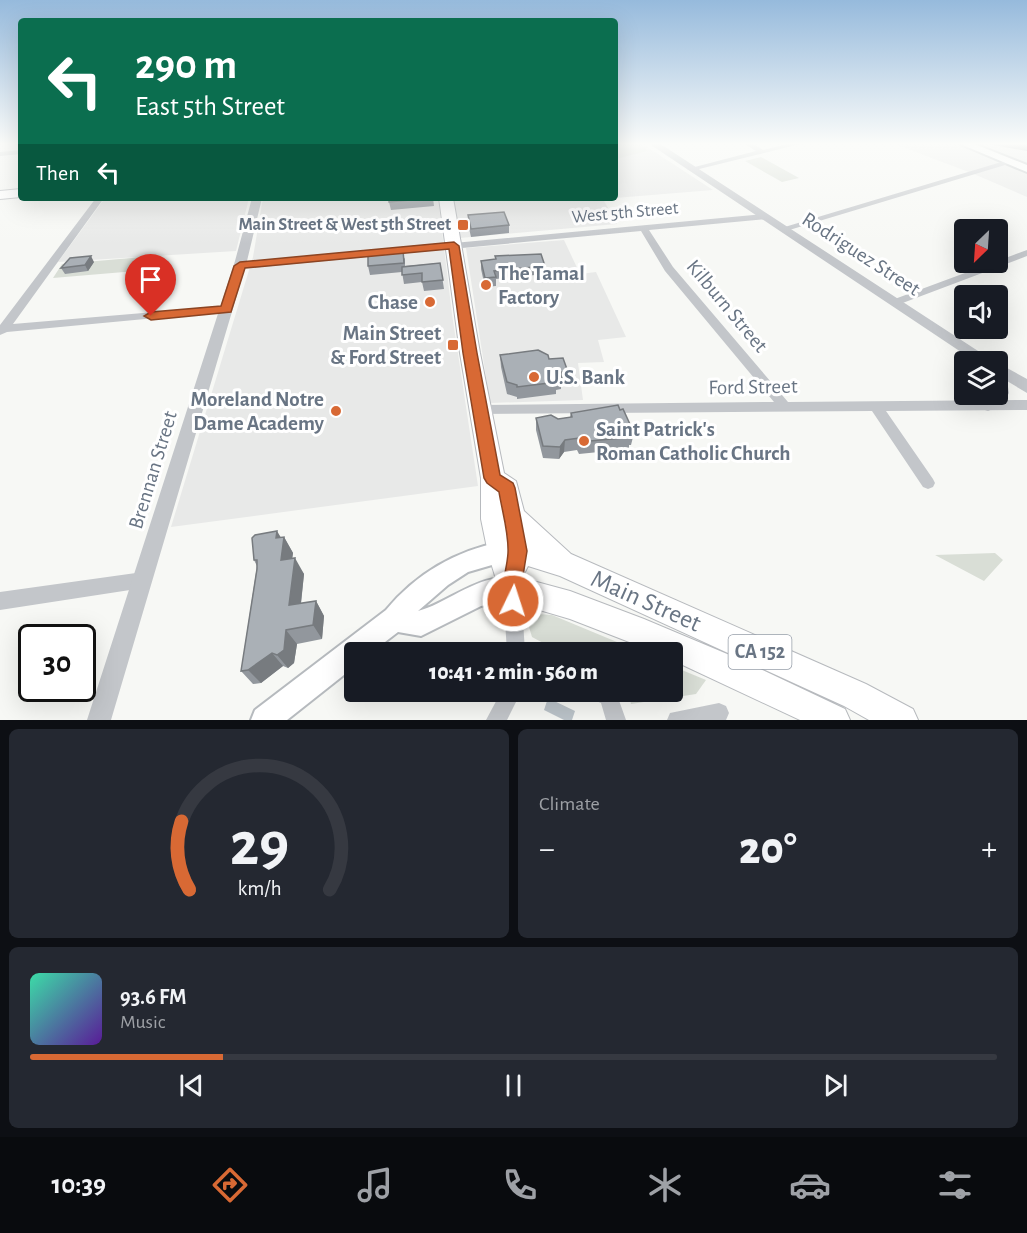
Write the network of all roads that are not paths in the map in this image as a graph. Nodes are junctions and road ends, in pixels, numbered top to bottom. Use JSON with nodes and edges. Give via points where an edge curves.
{"nodes":[{"id":1,"x":703,"y":177,"type":"edge"},
{"id":2,"x":961,"y":177,"type":"edge"},
{"id":3,"x":18,"y":193,"type":"edge"},
{"id":4,"x":0,"y":195,"type":"edge"},
{"id":5,"x":98,"y":201,"type":"edge"},
{"id":6,"x":256,"y":201,"type":"edge"},
{"id":7,"x":446,"y":201,"type":"edge"},
{"id":8,"x":764,"y":217,"type":"junction"},
{"id":9,"x":643,"y":228,"type":"junction"},
{"id":10,"x":783,"y":229,"type":"junction"},
{"id":11,"x":454,"y":246,"type":"junction"},
{"id":12,"x":1027,"y":253,"type":"edge"},
{"id":13,"x":240,"y":266,"type":"junction"},
{"id":14,"x":896,"y":302,"type":"junction"},
{"id":15,"x":226,"y":309,"type":"junction"},
{"id":16,"x":1,"y":330,"type":"edge"},
{"id":17,"x":971,"y":351,"type":"edge"},
{"id":18,"x":1008,"y":375,"type":"edge"},
{"id":19,"x":1027,"y":387,"type":"edge"},
{"id":20,"x":988,"y":405,"type":"edge"},
{"id":21,"x":1008,"y":405,"type":"edge"},
{"id":22,"x":1027,"y":405,"type":"edge"},
{"id":23,"x":784,"y":406,"type":"junction"},
{"id":24,"x":874,"y":406,"type":"junction"},
{"id":25,"x":480,"y":410,"type":"junction"},
{"id":26,"x":493,"y":478,"type":"junction"},
{"id":27,"x":928,"y":483,"type":"dead end"},
{"id":28,"x":512,"y":516,"type":"junction"},
{"id":29,"x":509,"y":552,"type":"junction"},
{"id":30,"x":564,"y":564,"type":"junction"},
{"id":31,"x":143,"y":580,"type":"junction"},
{"id":32,"x":512,"y":588,"type":"junction"},
{"id":33,"x":0,"y":601,"type":"edge"},
{"id":34,"x":395,"y":619,"type":"junction"},
{"id":35,"x":515,"y":642,"type":"edge"},
{"id":36,"x":506,"y":702,"type":"edge"},
{"id":37,"x":611,"y":702,"type":"edge"},
{"id":38,"x":719,"y":713,"type":"dead end"},
{"id":39,"x":99,"y":720,"type":"edge"},
{"id":40,"x":265,"y":720,"type":"edge"},
{"id":41,"x":496,"y":720,"type":"edge"},
{"id":42,"x":616,"y":720,"type":"edge"},
{"id":43,"x":677,"y":720,"type":"edge"},
{"id":44,"x":834,"y":720,"type":"edge"},
{"id":45,"x":902,"y":720,"type":"edge"}],
"edges":[{"from":1,"to":8,"type":"street","name":"Rodriguez Street"},
{"from":2,"to":10,"type":"street"},
{"from":3,"to":4,"type":"main road"},
{"from":5,"to":16,"type":"street"},
{"from":6,"to":13,"type":"street","name":"Brennan Street"},
{"from":7,"to":11,"type":"main road"},
{"from":8,"to":9,"type":"street","name":"West 5th Street"},
{"from":8,"to":10,"type":"street","name":"Rodriguez Street"},
{"from":9,"to":11,"type":"street","name":"West 5th Street"},
{"from":9,"to":23,"type":"street","name":"Kilburn Street","via":[[669,269]]},
{"from":10,"to":14,"type":"street","name":"Rodriguez Street"},
{"from":11,"to":13,"type":"street","name":"West 5th Street"},
{"from":11,"to":25,"type":"main road"},
{"from":12,"to":14,"type":"street"},
{"from":13,"to":15,"type":"street","name":"Brennan Street"},
{"from":14,"to":17,"type":"street","name":"Rodriguez Street"},
{"from":15,"to":16,"type":"street"},
{"from":15,"to":31,"type":"street","name":"Brennan Street"},
{"from":18,"to":19,"type":"street"},
{"from":20,"to":24,"type":"street","name":"Ford Street"},
{"from":21,"to":22,"type":"street","name":"Ford Street"},
{"from":23,"to":24,"type":"street","name":"Ford Street"},
{"from":23,"to":25,"type":"street","name":"Ford Street"},
{"from":24,"to":27,"type":"street"},
{"from":25,"to":26,"type":"main road"},
{"from":26,"to":28,"type":"main road","via":[[507,488]]},
{"from":26,"to":29,"type":"main road","via":[[490,491]]},
{"from":28,"to":29,"type":"main road"},
{"from":28,"to":30,"type":"main road"},
{"from":29,"to":30,"type":"main road","name":"Main Street","number":"CA 152"},
{"from":29,"to":32,"type":"main road"},
{"from":29,"to":34,"type":"main road","via":[[466,561],[405,605]]},
{"from":30,"to":45,"type":"main road","name":"Main Street","number":"CA 152","via":[[855,695]]},
{"from":31,"to":33,"type":"street"},
{"from":31,"to":39,"type":"street","name":"Brennan Street"},
{"from":32,"to":34,"type":"main road","via":[[478,595],[421,624]]},
{"from":32,"to":35,"type":"street"},
{"from":32,"to":44,"type":"main road","name":"Main Street","number":"CA 152","via":[[554,597],[595,612],[749,678]]},
{"from":34,"to":40,"type":"main road"},
{"from":36,"to":41,"type":"street"},
{"from":37,"to":42,"type":"street"},
{"from":38,"to":43,"type":"street"}]}
